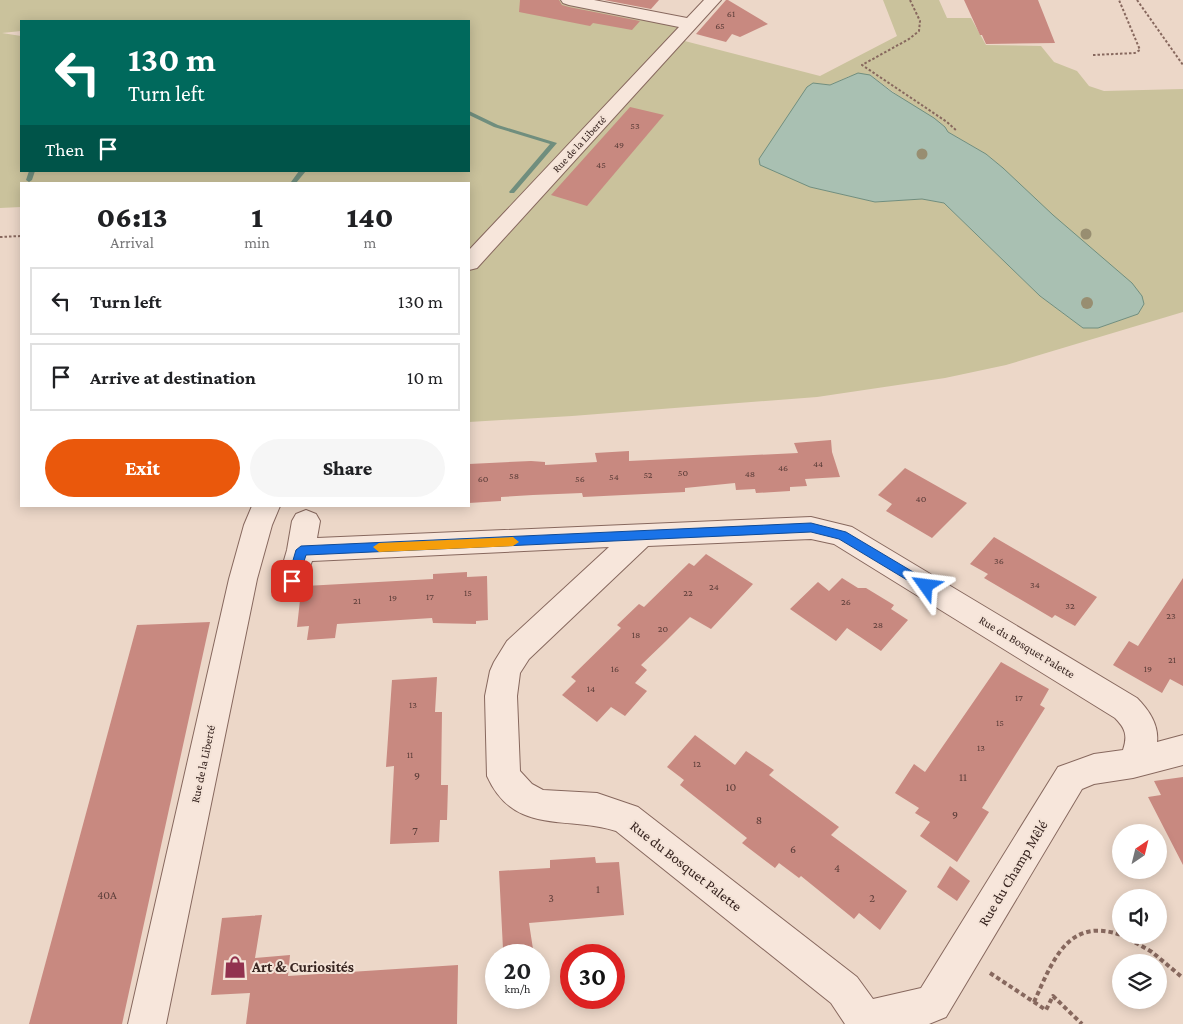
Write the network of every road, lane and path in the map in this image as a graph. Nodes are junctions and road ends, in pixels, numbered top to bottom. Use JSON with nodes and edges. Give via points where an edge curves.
{"nodes":[{"id":1,"x":569,"y":0,"type":"edge"},
{"id":2,"x":713,"y":0,"type":"edge"},
{"id":3,"x":910,"y":0,"type":"edge"},
{"id":4,"x":1119,"y":0,"type":"edge"},
{"id":5,"x":1137,"y":0,"type":"edge"},
{"id":6,"x":690,"y":24,"type":"junction"},
{"id":7,"x":1093,"y":55,"type":"dead end"},
{"id":8,"x":1183,"y":66,"type":"edge"},
{"id":9,"x":957,"y":131,"type":"dead end"},
{"id":10,"x":20,"y":236,"type":"edge"},
{"id":11,"x":0,"y":237,"type":"edge"},
{"id":12,"x":470,"y":262,"type":"edge"},
{"id":13,"x":266,"y":507,"type":"edge"},
{"id":14,"x":306,"y":522,"type":"dead end"},
{"id":15,"x":640,"y":536,"type":"junction"},
{"id":16,"x":301,"y":550,"type":"junction"},
{"id":17,"x":292,"y":581,"type":"dead end"},
{"id":18,"x":1183,"y":750,"type":"edge"},
{"id":19,"x":1133,"y":763,"type":"junction"},
{"id":20,"x":1112,"y":933,"type":"edge"},
{"id":21,"x":1138,"y":944,"type":"edge"},
{"id":22,"x":963,"y":954,"type":"junction"},
{"id":23,"x":1183,"y":978,"type":"edge"},
{"id":24,"x":1034,"y":1002,"type":"junction"},
{"id":25,"x":867,"y":1022,"type":"edge"},
{"id":26,"x":147,"y":1024,"type":"edge"},
{"id":27,"x":1082,"y":1024,"type":"edge"}],
"edges":[{"from":1,"to":6,"type":"street"},
{"from":2,"to":6,"type":"street","name":"Rue de la Liberté"},
{"from":3,"to":9,"type":"path","via":[[920,21],[919,31],[862,65]]},
{"from":4,"to":7,"type":"path","via":[[1140,50]]},
{"from":5,"to":8,"type":"path"},
{"from":6,"to":12,"type":"street","name":"Rue de la Liberté"},
{"from":10,"to":11,"type":"path"},
{"from":13,"to":26,"type":"street","name":"Rue de la Liberté","via":[[243,579]]},
{"from":14,"to":16,"type":"street"},
{"from":15,"to":16,"type":"street","name":"Rue du Bosquet Palette"},
{"from":15,"to":19,"type":"street","name":"Rue du Bosquet Palette","via":[[811,528],[842,535],[1126,708],[1137,717],[1143,732],[1142,746]]},
{"from":15,"to":25,"type":"street","name":"Rue du Bosquet Palette","via":[[518,650],[505,671],[501,696],[504,776],[520,795],[540,805],[598,809],[626,818],[844,990]]},
{"from":16,"to":17,"type":"street"},
{"from":18,"to":19,"type":"street","name":"Rue du Champ Mêlé"},
{"from":19,"to":22,"type":"street","name":"Rue du Champ Mêlé","via":[[1094,769],[1070,778]]},
{"from":20,"to":24,"type":"path","via":[[1098,931],[1078,936],[1062,947]]},
{"from":21,"to":23,"type":"path"},
{"from":22,"to":24,"type":"path"},
{"from":22,"to":25,"type":"street","name":"Rue du Champ Mêlé","via":[[933,1004]]},
{"from":24,"to":27,"type":"path","via":[[1046,1010],[1053,996]]}]}
